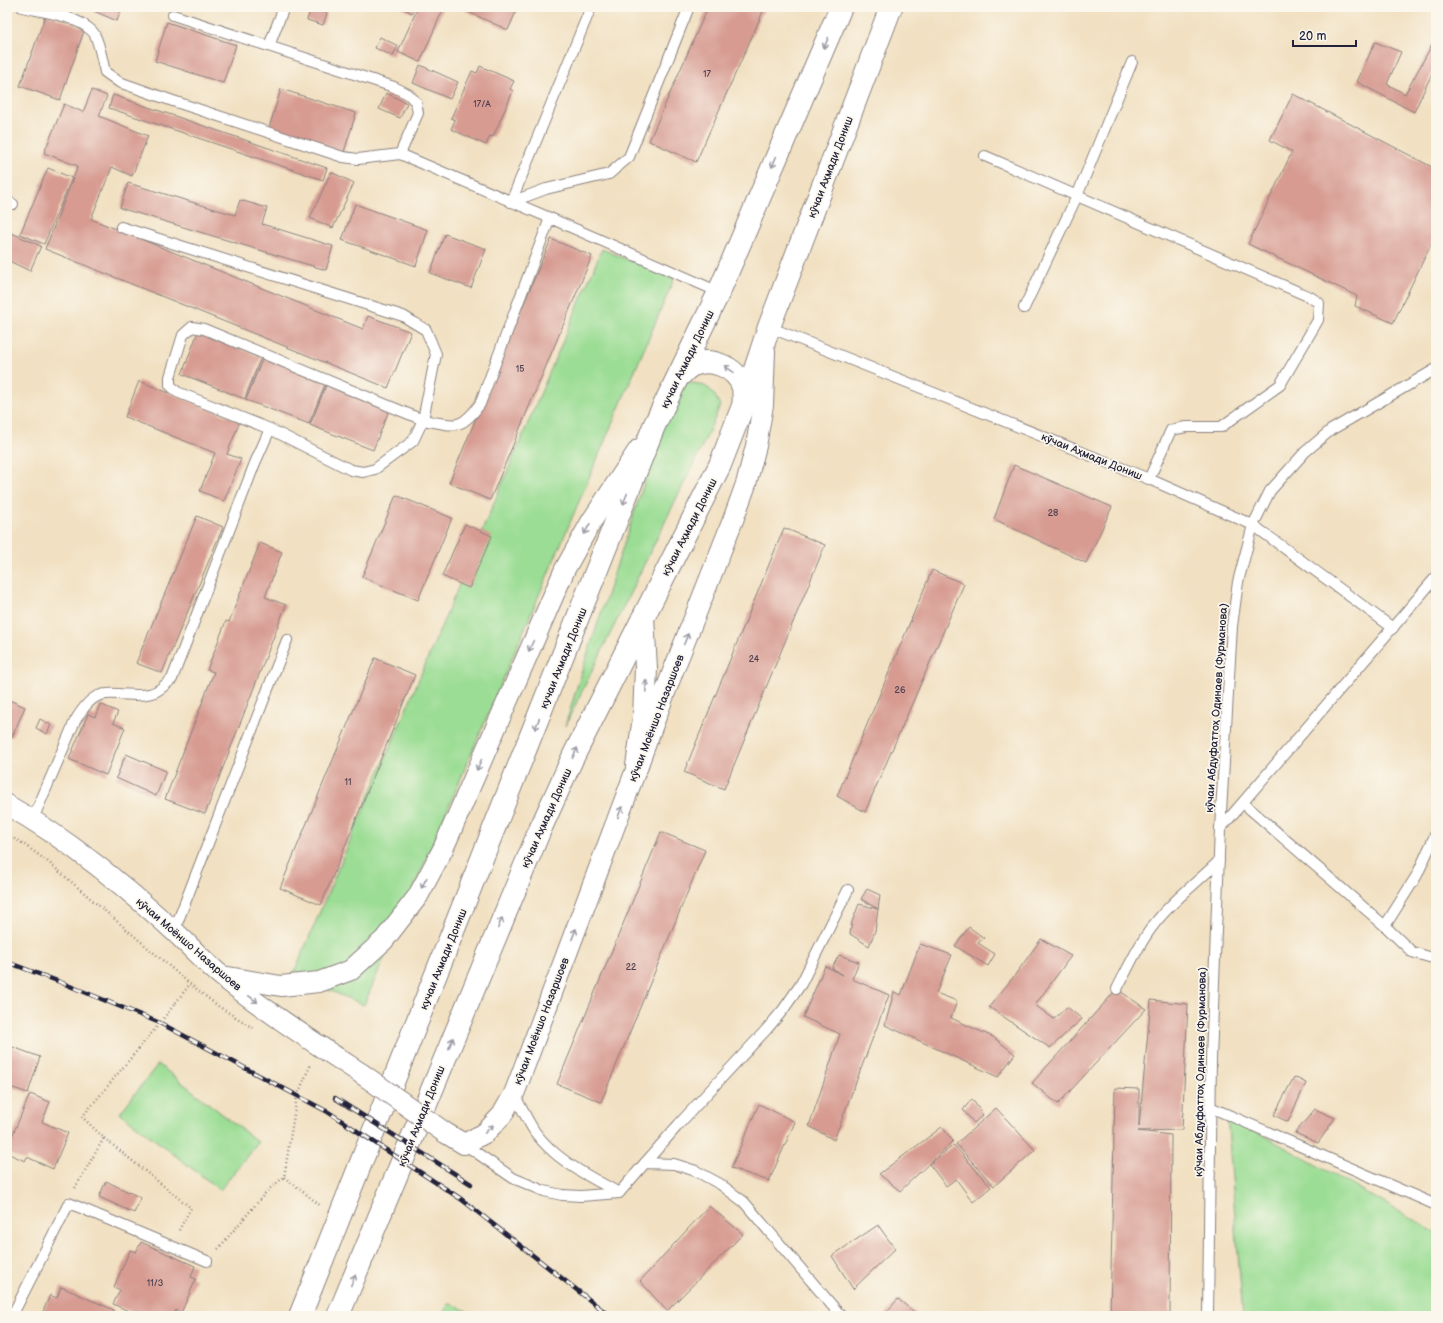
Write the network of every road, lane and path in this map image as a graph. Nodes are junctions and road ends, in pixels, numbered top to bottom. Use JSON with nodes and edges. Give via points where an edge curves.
{"nodes":[{"id":1,"x":22,"y":7,"type":"edge"},
{"id":2,"x":284,"y":7,"type":"edge"},
{"id":3,"x":591,"y":7,"type":"edge"},
{"id":4,"x":689,"y":7,"type":"edge"},
{"id":5,"x":841,"y":7,"type":"edge"},
{"id":6,"x":891,"y":7,"type":"edge"},
{"id":7,"x":173,"y":15,"type":"dead end"},
{"id":8,"x":269,"y":46,"type":"junction"},
{"id":9,"x":1132,"y":62,"type":"dead end"},
{"id":10,"x":400,"y":154,"type":"junction"},
{"id":11,"x":985,"y":156,"type":"dead end"},
{"id":12,"x":1077,"y":196,"type":"junction"},
{"id":13,"x":512,"y":202,"type":"junction"},
{"id":14,"x":550,"y":218,"type":"junction"},
{"id":15,"x":121,"y":227,"type":"dead end"},
{"id":16,"x":719,"y":292,"type":"junction"},
{"id":17,"x":1024,"y":308,"type":"dead end"},
{"id":18,"x":767,"y":333,"type":"junction"},
{"id":19,"x":1436,"y":369,"type":"edge"},
{"id":20,"x":679,"y":376,"type":"junction"},
{"id":21,"x":744,"y":403,"type":"junction"},
{"id":22,"x":423,"y":420,"type":"junction"},
{"id":23,"x":654,"y":426,"type":"junction"},
{"id":24,"x":270,"y":429,"type":"junction"},
{"id":25,"x":1149,"y":479,"type":"junction"},
{"id":26,"x":1253,"y":525,"type":"junction"},
{"id":27,"x":1436,"y":577,"type":"edge"},
{"id":28,"x":643,"y":618,"type":"junction"},
{"id":29,"x":1393,"y":628,"type":"junction"},
{"id":30,"x":287,"y":640,"type":"dead end"},
{"id":31,"x":637,"y":766,"type":"junction"},
{"id":32,"x":1243,"y":803,"type":"junction"},
{"id":33,"x":7,"y":805,"type":"edge"},
{"id":34,"x":33,"y":819,"type":"junction"},
{"id":35,"x":1220,"y":829,"type":"junction"},
{"id":36,"x":1436,"y":833,"type":"edge"},
{"id":37,"x":7,"y":835,"type":"edge"},
{"id":38,"x":1219,"y":861,"type":"junction"},
{"id":39,"x":848,"y":890,"type":"dead end"},
{"id":40,"x":1385,"y":926,"type":"junction"},
{"id":41,"x":174,"y":931,"type":"junction"},
{"id":42,"x":1436,"y":959,"type":"edge"},
{"id":43,"x":222,"y":976,"type":"junction"},
{"id":44,"x":190,"y":984,"type":"junction"},
{"id":45,"x":1117,"y":989,"type":"dead end"},
{"id":46,"x":258,"y":1031,"type":"dead end"},
{"id":47,"x":305,"y":1060,"type":"dead end"},
{"id":48,"x":514,"y":1094,"type":"junction"},
{"id":49,"x":1210,"y":1107,"type":"junction"},
{"id":50,"x":104,"y":1138,"type":"junction"},
{"id":51,"x":464,"y":1144,"type":"junction"},
{"id":52,"x":645,"y":1163,"type":"junction"},
{"id":53,"x":619,"y":1192,"type":"junction"},
{"id":54,"x":69,"y":1203,"type":"junction"},
{"id":55,"x":1436,"y":1205,"type":"edge"},
{"id":56,"x":170,"y":1246,"type":"junction"},
{"id":57,"x":207,"y":1261,"type":"joint"},
{"id":58,"x":12,"y":1316,"type":"edge"},
{"id":59,"x":300,"y":1316,"type":"edge"},
{"id":60,"x":338,"y":1316,"type":"edge"},
{"id":61,"x":841,"y":1316,"type":"edge"},
{"id":62,"x":1208,"y":1316,"type":"edge"}],
"edges":[{"from":1,"to":10,"type":"lane","via":[[73,19],[93,32],[105,72],[119,82],[343,157],[358,159]]},
{"from":2,"to":8,"type":"lane"},
{"from":3,"to":13,"type":"lane"},
{"from":4,"to":13,"type":"lane","via":[[629,157],[609,174],[546,189]]},
{"from":5,"to":16,"type":"street","name":"кучаи Ахмади Дониш","one_way":true},
{"from":6,"to":18,"type":"street","name":"кӯчаи Аҳмади Дониш"},
{"from":7,"to":8,"type":"lane"},
{"from":8,"to":10,"type":"lane","via":[[394,87],[408,94],[416,102],[418,112]]},
{"from":9,"to":12,"type":"lane"},
{"from":10,"to":13,"type":"lane"},
{"from":11,"to":12,"type":"lane"},
{"from":12,"to":17,"type":"lane"},
{"from":12,"to":25,"type":"lane","via":[[1319,303],[1318,320],[1280,385],[1221,427],[1186,427],[1170,430]]},
{"from":13,"to":14,"type":"lane"},
{"from":14,"to":16,"type":"lane"},
{"from":14,"to":22,"type":"lane","via":[[480,404],[470,418],[456,426]]},
{"from":15,"to":22,"type":"lane","via":[[403,316],[426,330],[436,354]]},
{"from":16,"to":20,"type":"street","name":"кучаи Ахмади Дониш"},
{"from":18,"to":21,"type":"street","name":"кӯчаи Аҳмади Дониш"},
{"from":18,"to":25,"type":"lane","name":"кӯчаи Аҳмади Дониш"},
{"from":31,"to":18,"type":"street","name":"кӯчаи Моёншо Назаршоев","one_way":true,"via":[[746,484],[763,404]]},
{"from":19,"to":26,"type":"lane","name":"кӯчаи Абдуфаттоҳ Одинаев (Фурманова)","via":[[1331,430],[1305,452],[1270,491]]},
{"from":21,"to":20,"type":"street","one_way":true,"via":[[743,387],[735,374],[722,365],[706,362],[691,366]]},
{"from":20,"to":23,"type":"street","name":"кучаи Ахмади Дониш"},
{"from":21,"to":28,"type":"street","name":"кӯчаи Аҳмади Дониш","via":[[720,465]]},
{"from":22,"to":24,"type":"lane","via":[[413,441],[375,469],[363,472],[351,470]]},
{"from":22,"to":24,"type":"lane","via":[[192,327],[183,335],[170,377],[170,385],[177,392]]},
{"from":23,"to":43,"type":"street","one_way":true,"via":[[591,522],[565,569],[442,849],[418,896],[384,940],[351,970],[319,982],[281,986]]},
{"from":23,"to":59,"type":"street","name":"кучаи Ахмади Дониш","one_way":true},
{"from":24,"to":34,"type":"lane","via":[[172,679],[160,690],[144,695],[104,693],[87,703],[75,721]]},
{"from":25,"to":26,"type":"lane","name":"кӯчаи Аҳмади Дониш"},
{"from":26,"to":29,"type":"lane","name":"кӯчаи Аҳмади Дониш"},
{"from":26,"to":35,"type":"lane","name":"кӯчаи Абдуфаттоҳ Одинаев (Фурманова)","via":[[1238,582],[1232,626]]},
{"from":27,"to":29,"type":"lane","name":"кӯчаи Абдуфаттоҳ Одинаев (Фурманова)"},
{"from":31,"to":28,"type":"street","one_way":true,"via":[[644,717],[646,668]]},
{"from":60,"to":28,"type":"street","name":"кӯчаи Аҳмади Дониш","one_way":true,"via":[[538,832]]},
{"from":29,"to":32,"type":"lane","name":"кӯчаи Абдуфаттоҳ Одинаев (Фурманова)"},
{"from":30,"to":41,"type":"lane"},
{"from":48,"to":31,"type":"street","name":"кӯчаи Моёншо Назаршоев","one_way":true},
{"from":32,"to":35,"type":"lane","name":"кӯчаи Абдуфаттоҳ Одинаев (Фурманова)"},
{"from":32,"to":40,"type":"lane"},
{"from":33,"to":34,"type":"street","name":"кӯчаи Моёншо Назаршоев"},
{"from":34,"to":41,"type":"street","name":"кӯчаи Моёншо Назаршоев","via":[[120,884]]},
{"from":35,"to":38,"type":"lane","name":"кӯчаи Абдуфаттоҳ Одинаев (Фурманова)"},
{"from":36,"to":40,"type":"lane","via":[[1417,875]]},
{"from":37,"to":44,"type":"path","via":[[47,861]]},
{"from":38,"to":45,"type":"lane","via":[[1161,915],[1149,931]]},
{"from":38,"to":49,"type":"lane","name":"кӯчаи Абдуфаттоҳ Одинаев (Фурманова)"},
{"from":39,"to":52,"type":"lane","via":[[801,984],[783,1010]]},
{"from":40,"to":42,"type":"lane","via":[[1412,952]]},
{"from":41,"to":43,"type":"street","name":"кӯчаи Моёншо Назаршоев"},
{"from":43,"to":51,"type":"street","name":"кӯчаи Моёншо Назаршоев","one_way":true,"bridge":true,"via":[[281,1020]]},
{"from":44,"to":46,"type":"path","via":[[218,1006]]},
{"from":44,"to":50,"type":"path","via":[[82,1117]]},
{"from":47,"to":57,"type":"path","via":[[311,1064],[297,1096],[284,1177],[268,1190]]},
{"from":51,"to":48,"type":"street","name":"кӯчаи Моёншо Назаршоев","one_way":true,"via":[[485,1133],[502,1115]]},
{"from":48,"to":53,"type":"lane","via":[[535,1132],[551,1150],[574,1168]]},
{"from":49,"to":55,"type":"lane"},
{"from":49,"to":62,"type":"lane","name":"кӯчаи Абдуфаттоҳ Одинаев (Фурманова)"},
{"from":50,"to":54,"type":"path","via":[[78,1182]]},
{"from":50,"to":56,"type":"path","via":[[191,1208]]},
{"from":51,"to":53,"type":"lane","via":[[513,1178],[544,1191],[581,1196]]},
{"from":52,"to":53,"type":"lane"},
{"from":52,"to":61,"type":"lane","via":[[674,1164],[696,1171],[720,1184],[744,1202]]},
{"from":54,"to":56,"type":"lane"},
{"from":54,"to":58,"type":"lane"},
{"from":56,"to":57,"type":"lane"}]}
